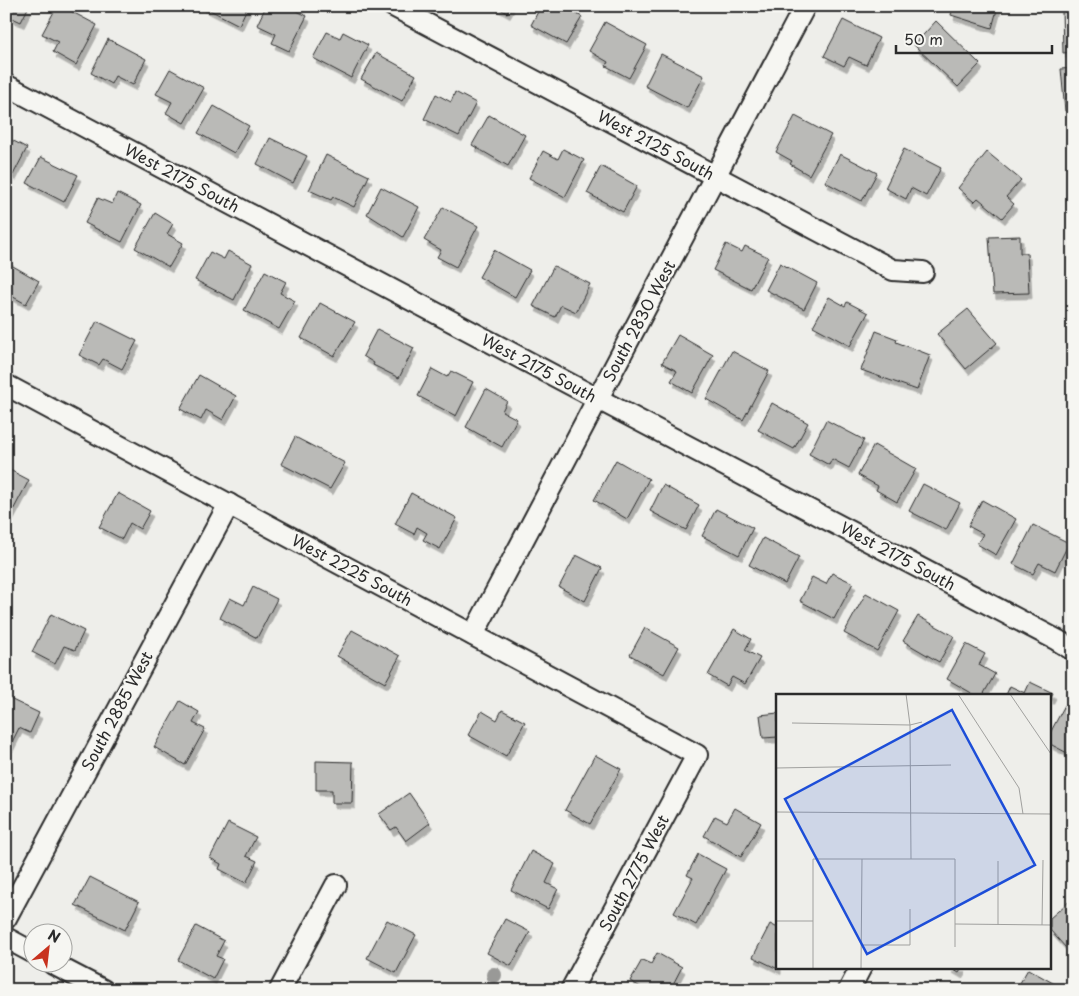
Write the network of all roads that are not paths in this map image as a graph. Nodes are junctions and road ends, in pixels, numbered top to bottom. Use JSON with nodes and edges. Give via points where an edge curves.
{"nodes":[{"id":1,"x":393,"y":6,"type":"edge"},
{"id":2,"x":805,"y":6,"type":"edge"},
{"id":3,"x":6,"y":85,"type":"edge"},
{"id":4,"x":715,"y":176,"type":"junction"},
{"id":5,"x":924,"y":272,"type":"dead end"},
{"id":6,"x":6,"y":385,"type":"edge"},
{"id":7,"x":598,"y":399,"type":"junction"},
{"id":8,"x":229,"y":504,"type":"junction"},
{"id":9,"x":473,"y":635,"type":"junction"},
{"id":10,"x":1073,"y":650,"type":"edge"},
{"id":11,"x":697,"y":755,"type":"joint"},
{"id":12,"x":336,"y":885,"type":"dead end"},
{"id":13,"x":6,"y":918,"type":"edge"},
{"id":14,"x":6,"y":938,"type":"edge"},
{"id":15,"x":22,"y":947,"type":"edge"},
{"id":16,"x":860,"y":968,"type":"edge"},
{"id":17,"x":72,"y":974,"type":"edge"},
{"id":18,"x":103,"y":990,"type":"edge"},
{"id":19,"x":280,"y":990,"type":"edge"},
{"id":20,"x":571,"y":990,"type":"edge"},
{"id":21,"x":849,"y":990,"type":"edge"}],
"edges":[{"from":1,"to":4,"type":"street","name":"West 2125 South"},
{"from":2,"to":4,"type":"street","name":"South 2830 West"},
{"from":3,"to":7,"type":"street","name":"West 2175 South"},
{"from":4,"to":5,"type":"street","name":"West 2125 South","via":[[893,270]]},
{"from":4,"to":7,"type":"street","name":"South 2830 West"},
{"from":6,"to":8,"type":"street","name":"West 2225 South"},
{"from":7,"to":9,"type":"street","name":"South 2830 West"},
{"from":7,"to":10,"type":"street","name":"West 2175 South"},
{"from":8,"to":9,"type":"street","name":"West 2225 South"},
{"from":8,"to":13,"type":"street","name":"South 2885 West"},
{"from":9,"to":11,"type":"street","name":"West 2225 South"},
{"from":11,"to":20,"type":"street","name":"South 2775 West"},
{"from":12,"to":19,"type":"street"},
{"from":14,"to":15,"type":"street"},
{"from":16,"to":21,"type":"street"},
{"from":17,"to":18,"type":"street"}]}
